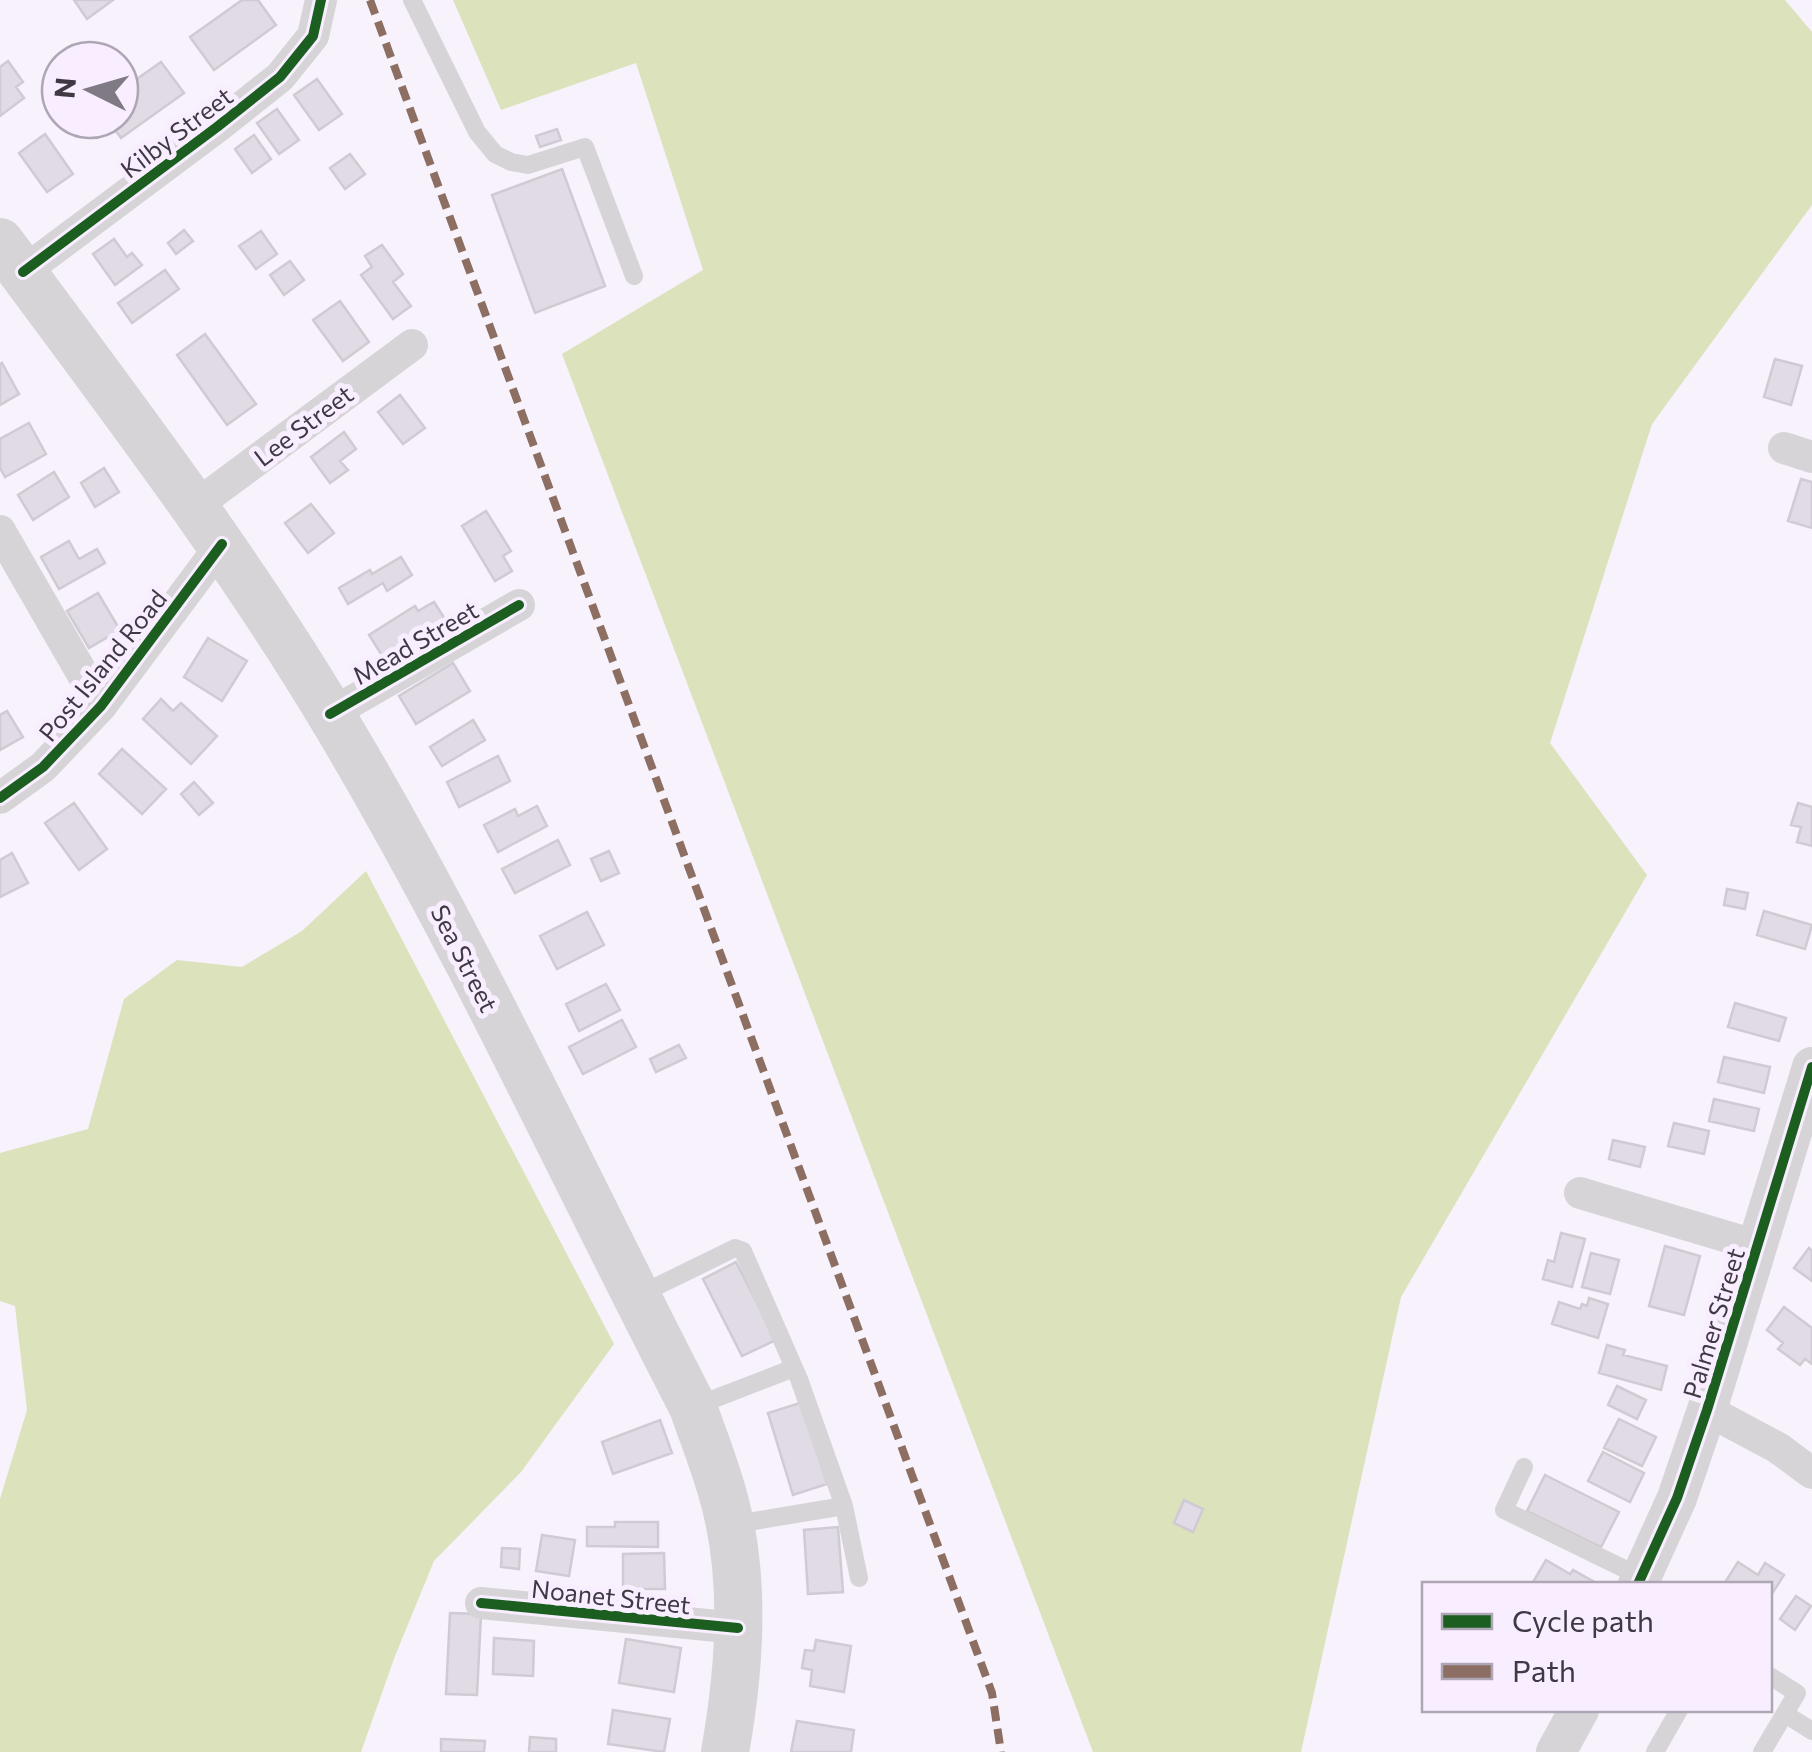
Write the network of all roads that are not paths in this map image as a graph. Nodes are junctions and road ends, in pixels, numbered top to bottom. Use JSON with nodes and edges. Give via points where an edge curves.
{"nodes":[{"id":1,"x":322,"y":0,"type":"edge"},
{"id":2,"x":412,"y":0,"type":"edge"},
{"id":3,"x":8,"y":257,"type":"edge"},
{"id":4,"x":634,"y":276,"type":"dead end"},
{"id":5,"x":412,"y":345,"type":"dead end"},
{"id":6,"x":194,"y":506,"type":"junction"},
{"id":7,"x":0,"y":531,"type":"edge"},
{"id":8,"x":222,"y":544,"type":"junction"},
{"id":9,"x":519,"y":604,"type":"dead end"},
{"id":10,"x":101,"y":706,"type":"junction"},
{"id":11,"x":330,"y":714,"type":"junction"},
{"id":12,"x":0,"y":798,"type":"edge"},
{"id":13,"x":1809,"y":1092,"type":"edge"},
{"id":14,"x":1580,"y":1192,"type":"dead end"},
{"id":15,"x":1758,"y":1246,"type":"junction"},
{"id":16,"x":636,"y":1296,"type":"junction"},
{"id":17,"x":794,"y":1368,"type":"junction"},
{"id":18,"x":692,"y":1408,"type":"junction"},
{"id":19,"x":1707,"y":1410,"type":"junction"},
{"id":20,"x":1524,"y":1466,"type":"dead end"},
{"id":21,"x":1812,"y":1473,"type":"edge"},
{"id":22,"x":844,"y":1506,"type":"junction"},
{"id":23,"x":730,"y":1525,"type":"junction"},
{"id":24,"x":859,"y":1578,"type":"dead end"},
{"id":25,"x":1640,"y":1581,"type":"edge"},
{"id":26,"x":481,"y":1603,"type":"dead end"},
{"id":27,"x":738,"y":1628,"type":"junction"},
{"id":28,"x":1772,"y":1677,"type":"edge"},
{"id":29,"x":1578,"y":1712,"type":"edge"},
{"id":30,"x":1679,"y":1712,"type":"edge"},
{"id":31,"x":1785,"y":1714,"type":"junction"},
{"id":32,"x":1812,"y":1731,"type":"edge"},
{"id":33,"x":725,"y":1752,"type":"edge"},
{"id":34,"x":1556,"y":1752,"type":"edge"},
{"id":35,"x":1654,"y":1752,"type":"edge"},
{"id":36,"x":1762,"y":1752,"type":"edge"}],
"edges":[{"from":1,"to":3,"type":"street","name":"Kilby Street","via":[[314,36],[280,76],[218,128]]},
{"from":2,"to":4,"type":"lane","via":[[494,154],[528,165],[585,147]]},
{"from":3,"to":6,"type":"main road","name":"Sea Street"},
{"from":5,"to":6,"type":"street","name":"Lee Street"},
{"from":6,"to":8,"type":"main road","name":"Sea Street"},
{"from":7,"to":10,"type":"street"},
{"from":8,"to":10,"type":"street","name":"Post Island Road"},
{"from":8,"to":11,"type":"main road","name":"Sea Street"},
{"from":9,"to":11,"type":"street","name":"Mead Street"},
{"from":10,"to":12,"type":"street","name":"Post Island Road","via":[[44,768]]},
{"from":11,"to":16,"type":"main road","name":"Sea Street","via":[[417,864]]},
{"from":13,"to":15,"type":"street","name":"Palmer Street"},
{"from":14,"to":15,"type":"street"},
{"from":15,"to":19,"type":"street","name":"Palmer Street"},
{"from":16,"to":17,"type":"lane","via":[[735,1248],[743,1251]]},
{"from":16,"to":18,"type":"main road","name":"Sea Street"},
{"from":17,"to":18,"type":"lane"},
{"from":17,"to":22,"type":"lane"},
{"from":18,"to":23,"type":"main road","name":"Sea Street"},
{"from":19,"to":21,"type":"street"},
{"from":19,"to":25,"type":"street","name":"Palmer Street"},
{"from":20,"to":25,"type":"lane","via":[[1504,1510]]},
{"from":22,"to":23,"type":"lane"},
{"from":22,"to":24,"type":"lane"},
{"from":23,"to":27,"type":"main road","name":"Sea Street"},
{"from":26,"to":27,"type":"street","name":"Noanet Street"},
{"from":27,"to":33,"type":"main road","name":"Sea Street"},
{"from":28,"to":31,"type":"lane","via":[[1797,1693]]},
{"from":29,"to":34,"type":"street"},
{"from":30,"to":35,"type":"lane"},
{"from":31,"to":32,"type":"lane"},
{"from":31,"to":36,"type":"lane"}]}
